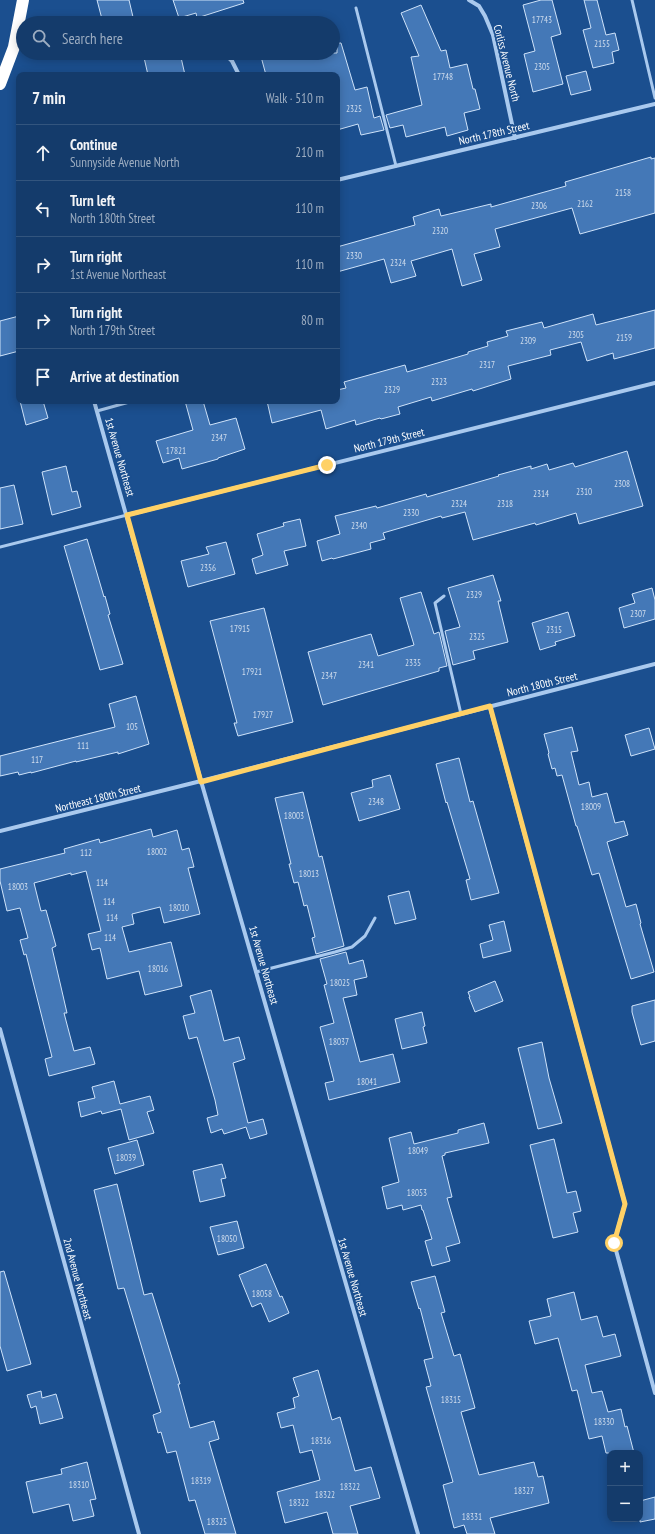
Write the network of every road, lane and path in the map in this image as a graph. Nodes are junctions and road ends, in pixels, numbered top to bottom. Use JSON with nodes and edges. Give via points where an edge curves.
{"nodes":[{"id":1,"x":22,"y":0,"type":"edge"},
{"id":2,"x":470,"y":0,"type":"edge"},
{"id":3,"x":632,"y":0,"type":"edge"},
{"id":4,"x":356,"y":8,"type":"dead end"},
{"id":5,"x":19,"y":16,"type":"edge"},
{"id":6,"x":16,"y":35,"type":"edge"},
{"id":7,"x":231,"y":60,"type":"edge"},
{"id":8,"x":238,"y":72,"type":"edge"},
{"id":9,"x":0,"y":84,"type":"edge"},
{"id":10,"x":655,"y":98,"type":"edge"},
{"id":11,"x":655,"y":104,"type":"edge"},
{"id":12,"x":515,"y":138,"type":"junction"},
{"id":13,"x":396,"y":166,"type":"junction"},
{"id":14,"x":340,"y":179,"type":"edge"},
{"id":15,"x":655,"y":383,"type":"edge"},
{"id":16,"x":95,"y":404,"type":"edge"},
{"id":17,"x":122,"y":404,"type":"edge"},
{"id":18,"x":97,"y":411,"type":"junction"},
{"id":19,"x":127,"y":515,"type":"junction"},
{"id":20,"x":0,"y":547,"type":"edge"},
{"id":21,"x":444,"y":596,"type":"dead end"},
{"id":22,"x":655,"y":664,"type":"edge"},
{"id":23,"x":490,"y":706,"type":"junction"},
{"id":24,"x":461,"y":714,"type":"junction"},
{"id":25,"x":201,"y":782,"type":"junction"},
{"id":26,"x":0,"y":831,"type":"edge"},
{"id":27,"x":375,"y":918,"type":"dead end"},
{"id":28,"x":256,"y":972,"type":"junction"},
{"id":29,"x":0,"y":1029,"type":"edge"},
{"id":30,"x":655,"y":1393,"type":"edge"},
{"id":31,"x":139,"y":1534,"type":"edge"},
{"id":32,"x":418,"y":1534,"type":"edge"}],
"edges":[{"from":1,"to":5,"type":"highway"},
{"from":2,"to":12,"type":"street","name":"Corliss Avenue North","via":[[479,6],[492,35]]},
{"from":3,"to":10,"type":"lane"},
{"from":4,"to":13,"type":"lane"},
{"from":6,"to":9,"type":"highway"},
{"from":7,"to":8,"type":"street"},
{"from":11,"to":12,"type":"street","name":"North 178th Street"},
{"from":12,"to":13,"type":"street","name":"North 178th Street"},
{"from":13,"to":14,"type":"street","name":"North 178th Street"},
{"from":15,"to":19,"type":"street","name":"North 179th Street"},
{"from":16,"to":18,"type":"street","name":"1st Avenue Northeast"},
{"from":17,"to":18,"type":"lane"},
{"from":18,"to":19,"type":"street","name":"1st Avenue Northeast"},
{"from":19,"to":20,"type":"lane"},
{"from":19,"to":25,"type":"street","name":"1st Avenue Northeast"},
{"from":21,"to":24,"type":"lane","via":[[435,602]]},
{"from":22,"to":23,"type":"street","name":"North 180th Street"},
{"from":23,"to":24,"type":"street","name":"North 180th Street"},
{"from":23,"to":30,"type":"street","via":[[625,1204],[614,1243]]},
{"from":24,"to":25,"type":"street","name":"North 180th Street"},
{"from":25,"to":26,"type":"street","name":"Northeast 180th Street"},
{"from":25,"to":28,"type":"street","name":"1st Avenue Northeast"},
{"from":27,"to":28,"type":"lane","via":[[365,936],[352,947]]},
{"from":28,"to":32,"type":"street","name":"1st Avenue Northeast"},
{"from":29,"to":31,"type":"street","name":"2nd Avenue Northeast"}]}
